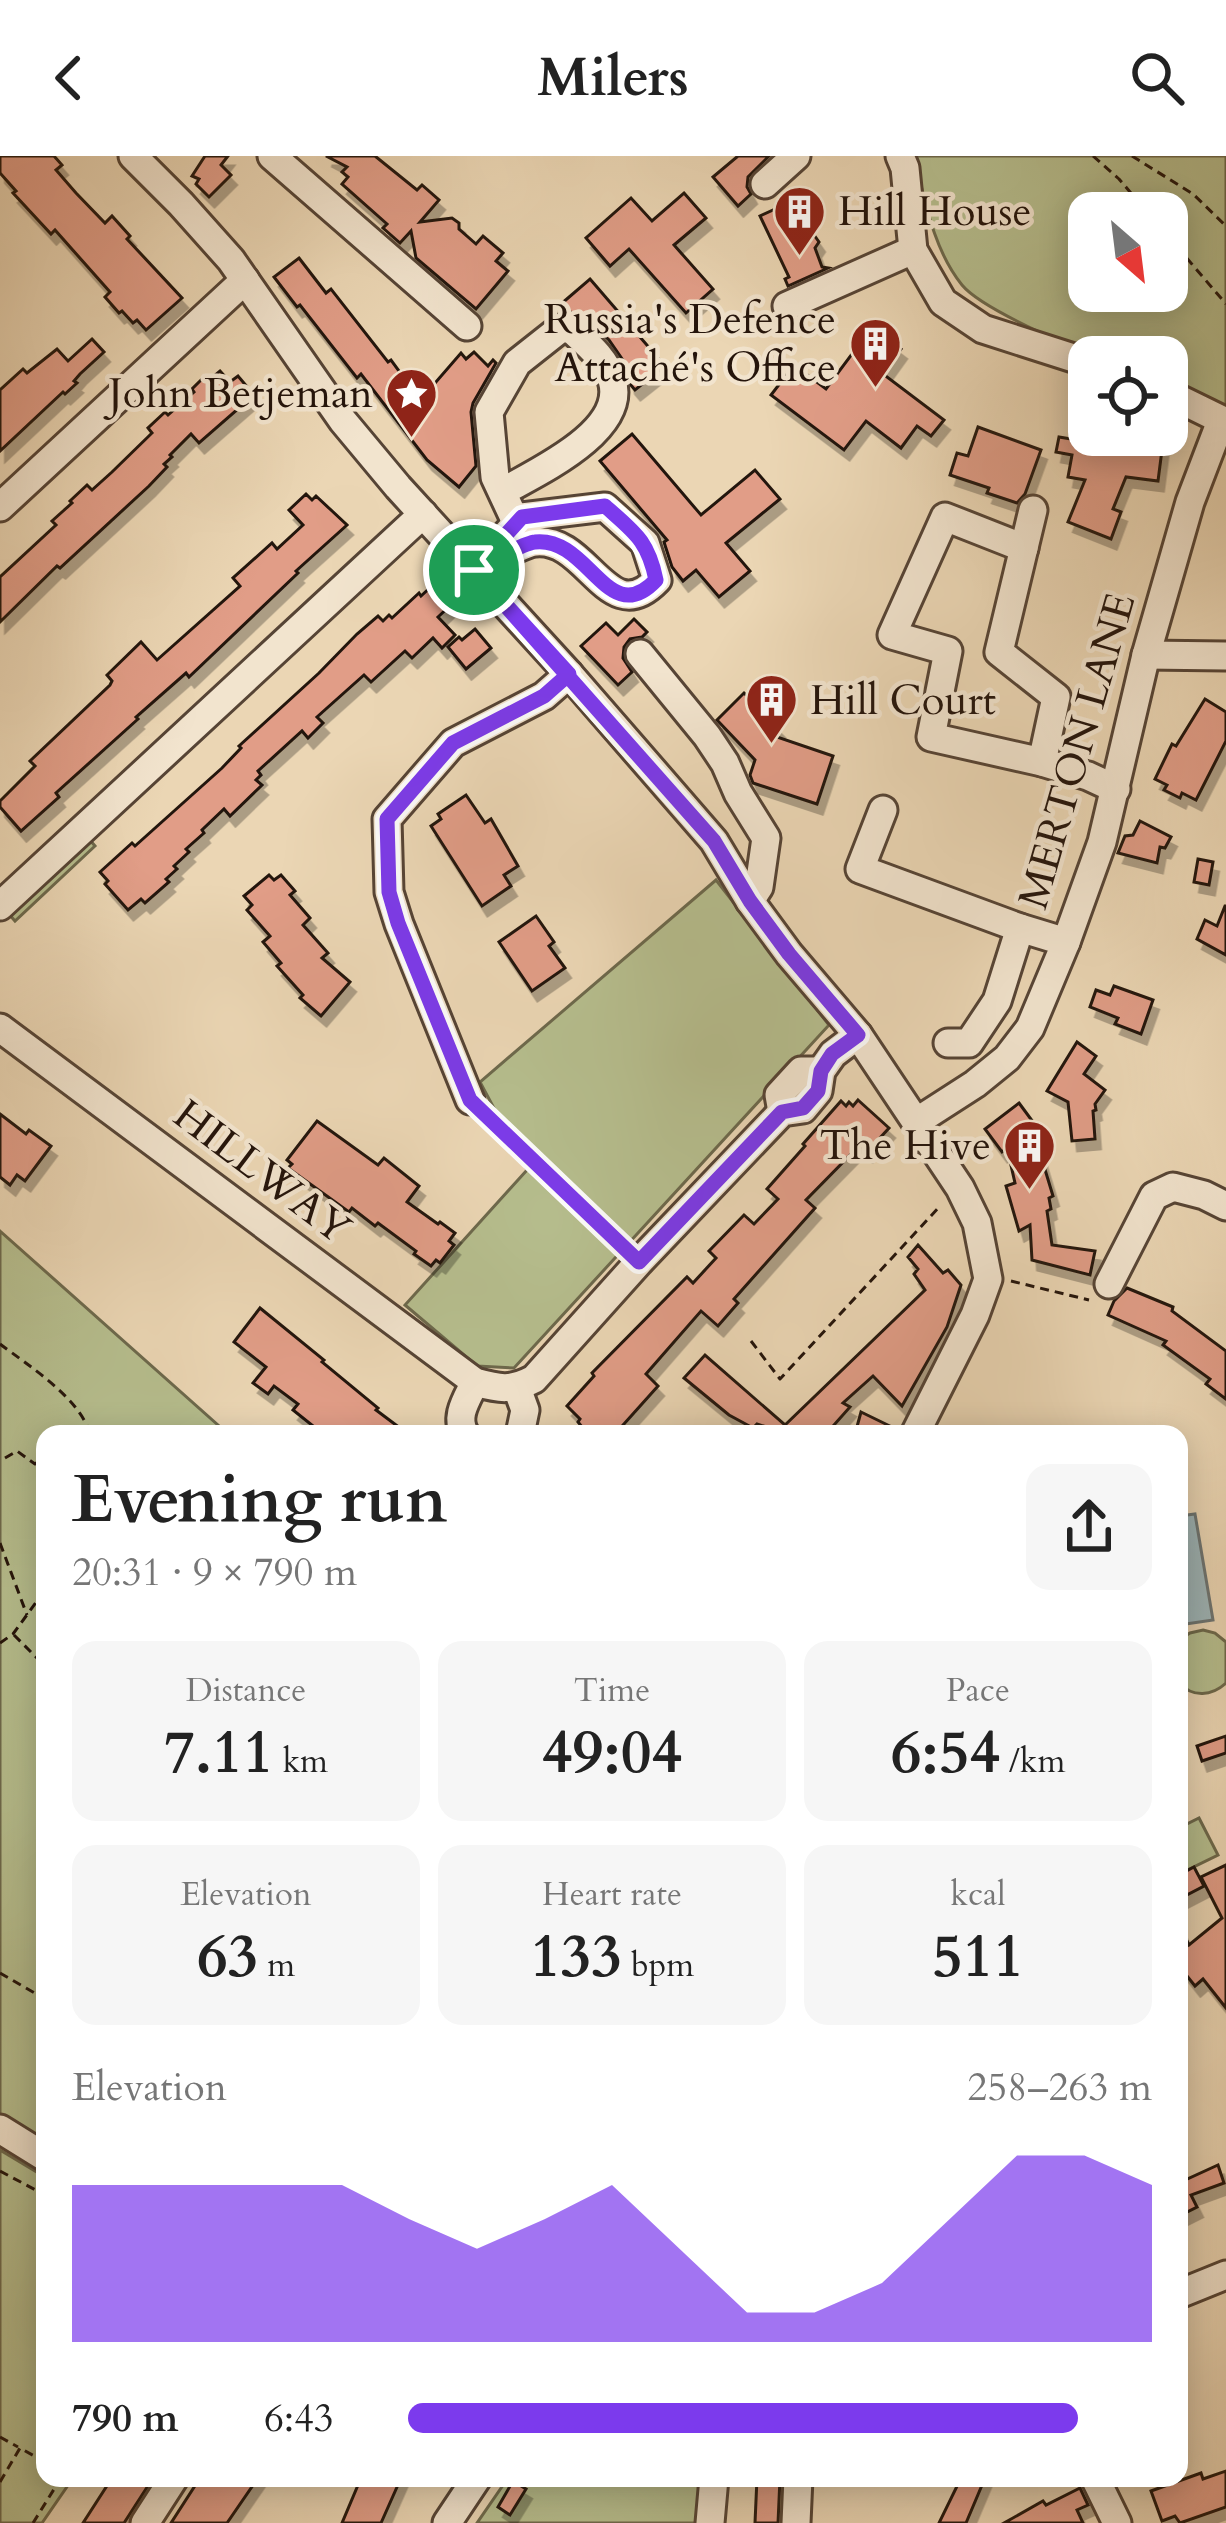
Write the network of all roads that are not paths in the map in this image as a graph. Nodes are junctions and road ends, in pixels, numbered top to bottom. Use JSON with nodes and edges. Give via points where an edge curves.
{"nodes":[{"id":1,"x":133,"y":156,"type":"edge"},
{"id":2,"x":272,"y":156,"type":"edge"},
{"id":3,"x":796,"y":156,"type":"edge"},
{"id":4,"x":901,"y":156,"type":"edge"},
{"id":5,"x":765,"y":184,"type":"dead end"},
{"id":6,"x":914,"y":250,"type":"junction"},
{"id":7,"x":245,"y":280,"type":"junction"},
{"id":8,"x":787,"y":306,"type":"dead end"},
{"id":9,"x":467,"y":326,"type":"dead end"},
{"id":10,"x":1068,"y":356,"type":"edge"},
{"id":11,"x":1188,"y":404,"type":"edge"},
{"id":12,"x":1224,"y":422,"type":"edge"},
{"id":13,"x":502,"y":492,"type":"junction"},
{"id":14,"x":0,"y":507,"type":"edge"},
{"id":15,"x":1033,"y":510,"type":"dead end"},
{"id":16,"x":422,"y":514,"type":"junction"},
{"id":17,"x":516,"y":522,"type":"junction"},
{"id":18,"x":1024,"y":548,"type":"junction"},
{"id":19,"x":474,"y":570,"type":"junction"},
{"id":20,"x":640,"y":654,"type":"dead end"},
{"id":21,"x":1146,"y":655,"type":"junction"},
{"id":22,"x":1226,"y":656,"type":"edge"},
{"id":23,"x":569,"y":674,"type":"junction"},
{"id":24,"x":1042,"y":762,"type":"junction"},
{"id":25,"x":1116,"y":789,"type":"junction"},
{"id":26,"x":883,"y":810,"type":"dead end"},
{"id":27,"x":750,"y":901,"type":"junction"},
{"id":28,"x":0,"y":906,"type":"edge"},
{"id":29,"x":1020,"y":928,"type":"junction"},
{"id":30,"x":1066,"y":942,"type":"junction"},
{"id":31,"x":0,"y":1028,"type":"edge"},
{"id":32,"x":858,"y":1035,"type":"junction"},
{"id":33,"x":947,"y":1043,"type":"dead end"},
{"id":34,"x":470,"y":1100,"type":"road end"},
{"id":35,"x":916,"y":1122,"type":"junction"},
{"id":36,"x":1226,"y":1206,"type":"edge"},
{"id":37,"x":1109,"y":1284,"type":"road end"},
{"id":38,"x":475,"y":1382,"type":"junction"},
{"id":39,"x":517,"y":1388,"type":"junction"},
{"id":40,"x":460,"y":1425,"type":"edge"},
{"id":41,"x":522,"y":1425,"type":"edge"},
{"id":42,"x":920,"y":1425,"type":"edge"},
{"id":43,"x":0,"y":2129,"type":"edge"},
{"id":44,"x":36,"y":2151,"type":"edge"},
{"id":45,"x":1226,"y":2275,"type":"edge"},
{"id":46,"x":1188,"y":2290,"type":"edge"},
{"id":47,"x":168,"y":2487,"type":"edge"},
{"id":48,"x":471,"y":2487,"type":"edge"},
{"id":49,"x":714,"y":2487,"type":"edge"},
{"id":50,"x":798,"y":2487,"type":"edge"},
{"id":51,"x":1099,"y":2487,"type":"edge"},
{"id":52,"x":145,"y":2523,"type":"edge"},
{"id":53,"x":447,"y":2523,"type":"edge"},
{"id":54,"x":710,"y":2523,"type":"edge"},
{"id":55,"x":796,"y":2523,"type":"edge"},
{"id":56,"x":1117,"y":2523,"type":"edge"}],
"edges":[{"from":1,"to":7,"type":"street"},
{"from":2,"to":9,"type":"street"},
{"from":3,"to":5,"type":"street"},
{"from":4,"to":6,"type":"street"},
{"from":6,"to":8,"type":"street"},
{"from":6,"to":10,"type":"street","via":[[943,302],[983,329]]},
{"from":7,"to":14,"type":"street"},
{"from":7,"to":16,"type":"street","via":[[343,421]]},
{"from":11,"to":12,"type":"street"},
{"from":12,"to":21,"type":"street","name":"MERTON LANE","via":[[1190,502]]},
{"from":13,"to":13,"type":"street","via":[[489,412],[518,363],[571,329],[613,382],[604,424]]},
{"from":13,"to":17,"type":"street"},
{"from":15,"to":18,"type":"street"},
{"from":16,"to":19,"type":"street"},
{"from":16,"to":28,"type":"street"},
{"from":17,"to":19,"type":"street"},
{"from":17,"to":19,"type":"street","via":[[605,506],[645,543],[656,580],[633,596],[618,594],[581,558],[535,542]]},
{"from":18,"to":24,"type":"street","via":[[1000,652],[1056,697]]},
{"from":18,"to":24,"type":"street","via":[[945,517],[892,635],[948,651],[931,737]]},
{"from":19,"to":23,"type":"street"},
{"from":20,"to":27,"type":"street","via":[[707,736],[766,838]]},
{"from":21,"to":22,"type":"street"},
{"from":21,"to":25,"type":"street","name":"MERTON LANE"},
{"from":23,"to":27,"type":"street","via":[[714,841]]},
{"from":23,"to":34,"type":"street","via":[[544,696],[453,743],[387,819],[398,923]]},
{"from":24,"to":25,"type":"street"},
{"from":25,"to":30,"type":"street","name":"MERTON LANE"},
{"from":26,"to":29,"type":"street","via":[[860,869]]},
{"from":27,"to":32,"type":"street"},
{"from":29,"to":30,"type":"street"},
{"from":29,"to":33,"type":"street","via":[[997,1001],[969,1043]]},
{"from":30,"to":35,"type":"street","name":"MERTON LANE","via":[[1030,1028],[1007,1058]]},
{"from":31,"to":38,"type":"street","name":"HILLWAY"},
{"from":32,"to":35,"type":"street"},
{"from":32,"to":39,"type":"street","via":[[832,1054],[803,1108],[782,1112]]},
{"from":35,"to":42,"type":"street","via":[[960,1188],[988,1279]]},
{"from":36,"to":37,"type":"street","via":[[1173,1187],[1154,1196]]},
{"from":38,"to":39,"type":"street"},
{"from":38,"to":40,"type":"street"},
{"from":39,"to":41,"type":"street"},
{"from":43,"to":44,"type":"street"},
{"from":45,"to":46,"type":"street"},
{"from":47,"to":52,"type":"street"},
{"from":48,"to":53,"type":"street"},
{"from":49,"to":54,"type":"street"},
{"from":50,"to":55,"type":"street"},
{"from":51,"to":56,"type":"street"}]}
